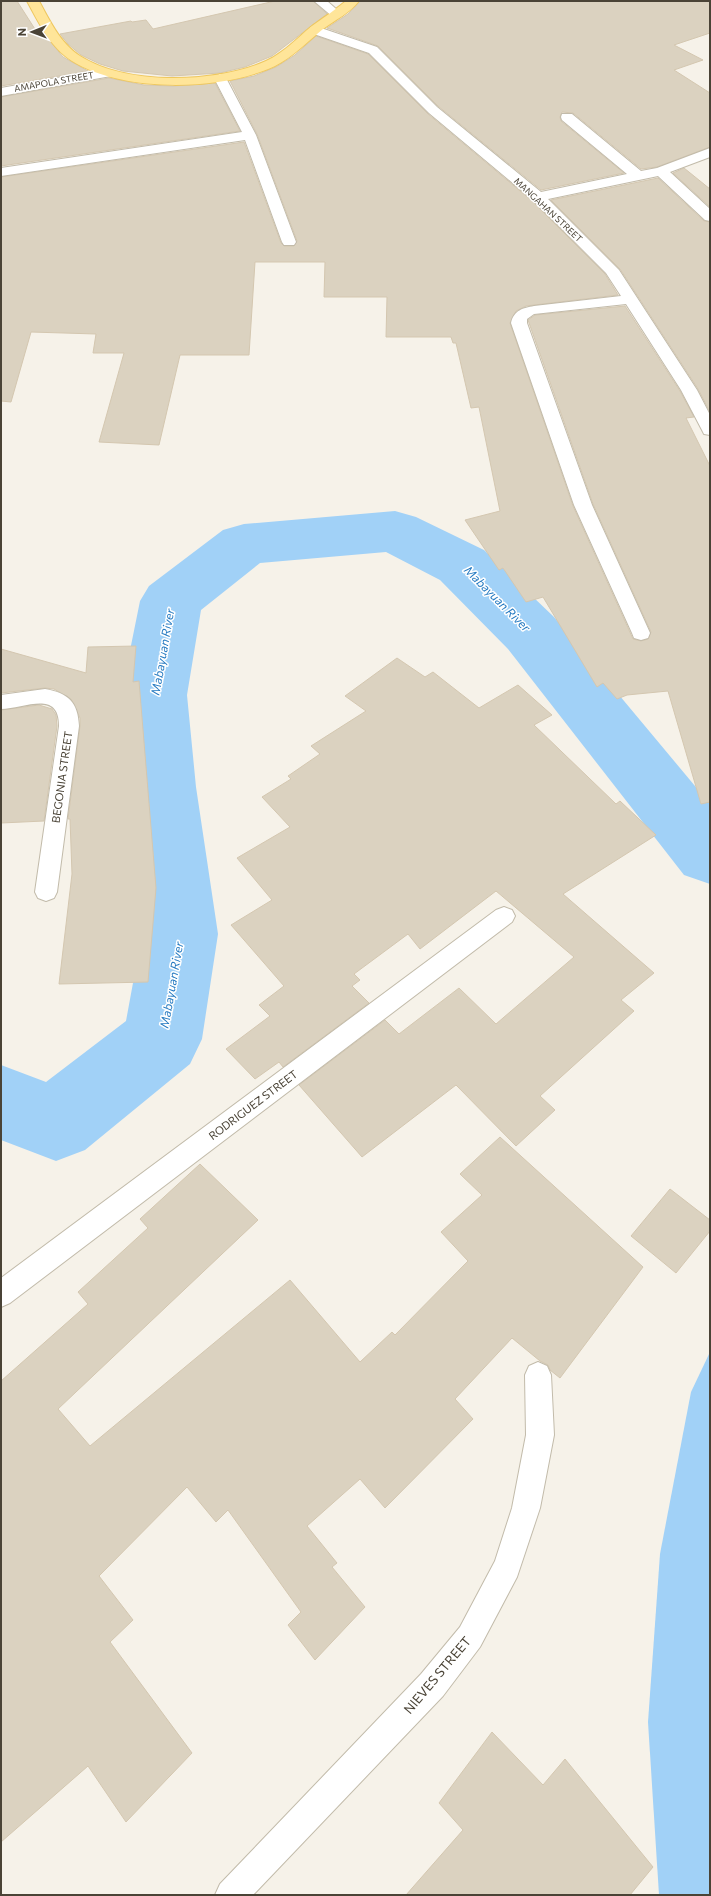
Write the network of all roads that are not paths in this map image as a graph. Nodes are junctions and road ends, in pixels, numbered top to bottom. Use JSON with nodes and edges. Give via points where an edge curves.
{"nodes":[{"id":1,"x":33,"y":1,"type":"edge"},
{"id":2,"x":320,"y":1,"type":"edge"},
{"id":3,"x":353,"y":1,"type":"edge"},
{"id":4,"x":337,"y":15,"type":"junction"},
{"id":5,"x":315,"y":30,"type":"junction"},
{"id":6,"x":107,"y":73,"type":"junction"},
{"id":7,"x":220,"y":78,"type":"junction"},
{"id":8,"x":1,"y":92,"type":"edge"},
{"id":9,"x":567,"y":116,"type":"dead end"},
{"id":10,"x":250,"y":135,"type":"junction"},
{"id":11,"x":710,"y":152,"type":"edge"},
{"id":12,"x":661,"y":171,"type":"junction"},
{"id":13,"x":1,"y":172,"type":"edge"},
{"id":14,"x":638,"y":176,"type":"junction"},
{"id":15,"x":538,"y":198,"type":"junction"},
{"id":16,"x":710,"y":217,"type":"edge"},
{"id":17,"x":289,"y":242,"type":"dead end"},
{"id":18,"x":631,"y":300,"type":"junction"},
{"id":19,"x":710,"y":430,"type":"edge"},
{"id":20,"x":641,"y":633,"type":"dead end"},
{"id":21,"x":1,"y":702,"type":"edge"},
{"id":22,"x":46,"y":892,"type":"dead end"},
{"id":23,"x":504,"y":916,"type":"dead end"},
{"id":24,"x":1,"y":1294,"type":"edge"},
{"id":25,"x":538,"y":1375,"type":"dead end"},
{"id":26,"x":230,"y":1895,"type":"edge"}],
"edges":[{"from":1,"to":6,"type":"main road","via":[[61,47],[81,63]]},
{"from":2,"to":4,"type":"street"},
{"from":3,"to":4,"type":"main road"},
{"from":4,"to":5,"type":"main road"},
{"from":5,"to":7,"type":"main road","via":[[296,48],[272,62]]},
{"from":5,"to":15,"type":"street","name":"MANGAHAN STREET","via":[[373,50],[433,110]]},
{"from":6,"to":7,"type":"main road","via":[[149,79]]},
{"from":6,"to":8,"type":"street","name":"AMAPOLA STREET"},
{"from":7,"to":10,"type":"street"},
{"from":9,"to":14,"type":"street"},
{"from":10,"to":13,"type":"street"},
{"from":10,"to":17,"type":"street"},
{"from":11,"to":12,"type":"street"},
{"from":12,"to":14,"type":"street"},
{"from":12,"to":16,"type":"street"},
{"from":14,"to":15,"type":"street"},
{"from":15,"to":18,"type":"street","name":"MANGAHAN STREET","via":[[612,270]]},
{"from":18,"to":19,"type":"street","name":"MANGAHAN STREET","via":[[689,390]]},
{"from":18,"to":20,"type":"street","via":[[534,310],[520,317],[519,323],[583,505]]},
{"from":21,"to":22,"type":"street","name":"BEGONIA STREET","via":[[46,696],[60,700],[67,708],[69,726]]},
{"from":23,"to":24,"type":"street","name":"RODRIGUEZ STREET"},
{"from":25,"to":26,"type":"street","name":"NIEVES STREET","via":[[540,1435],[526,1508],[508,1567],[470,1637],[432,1685]]}]}
